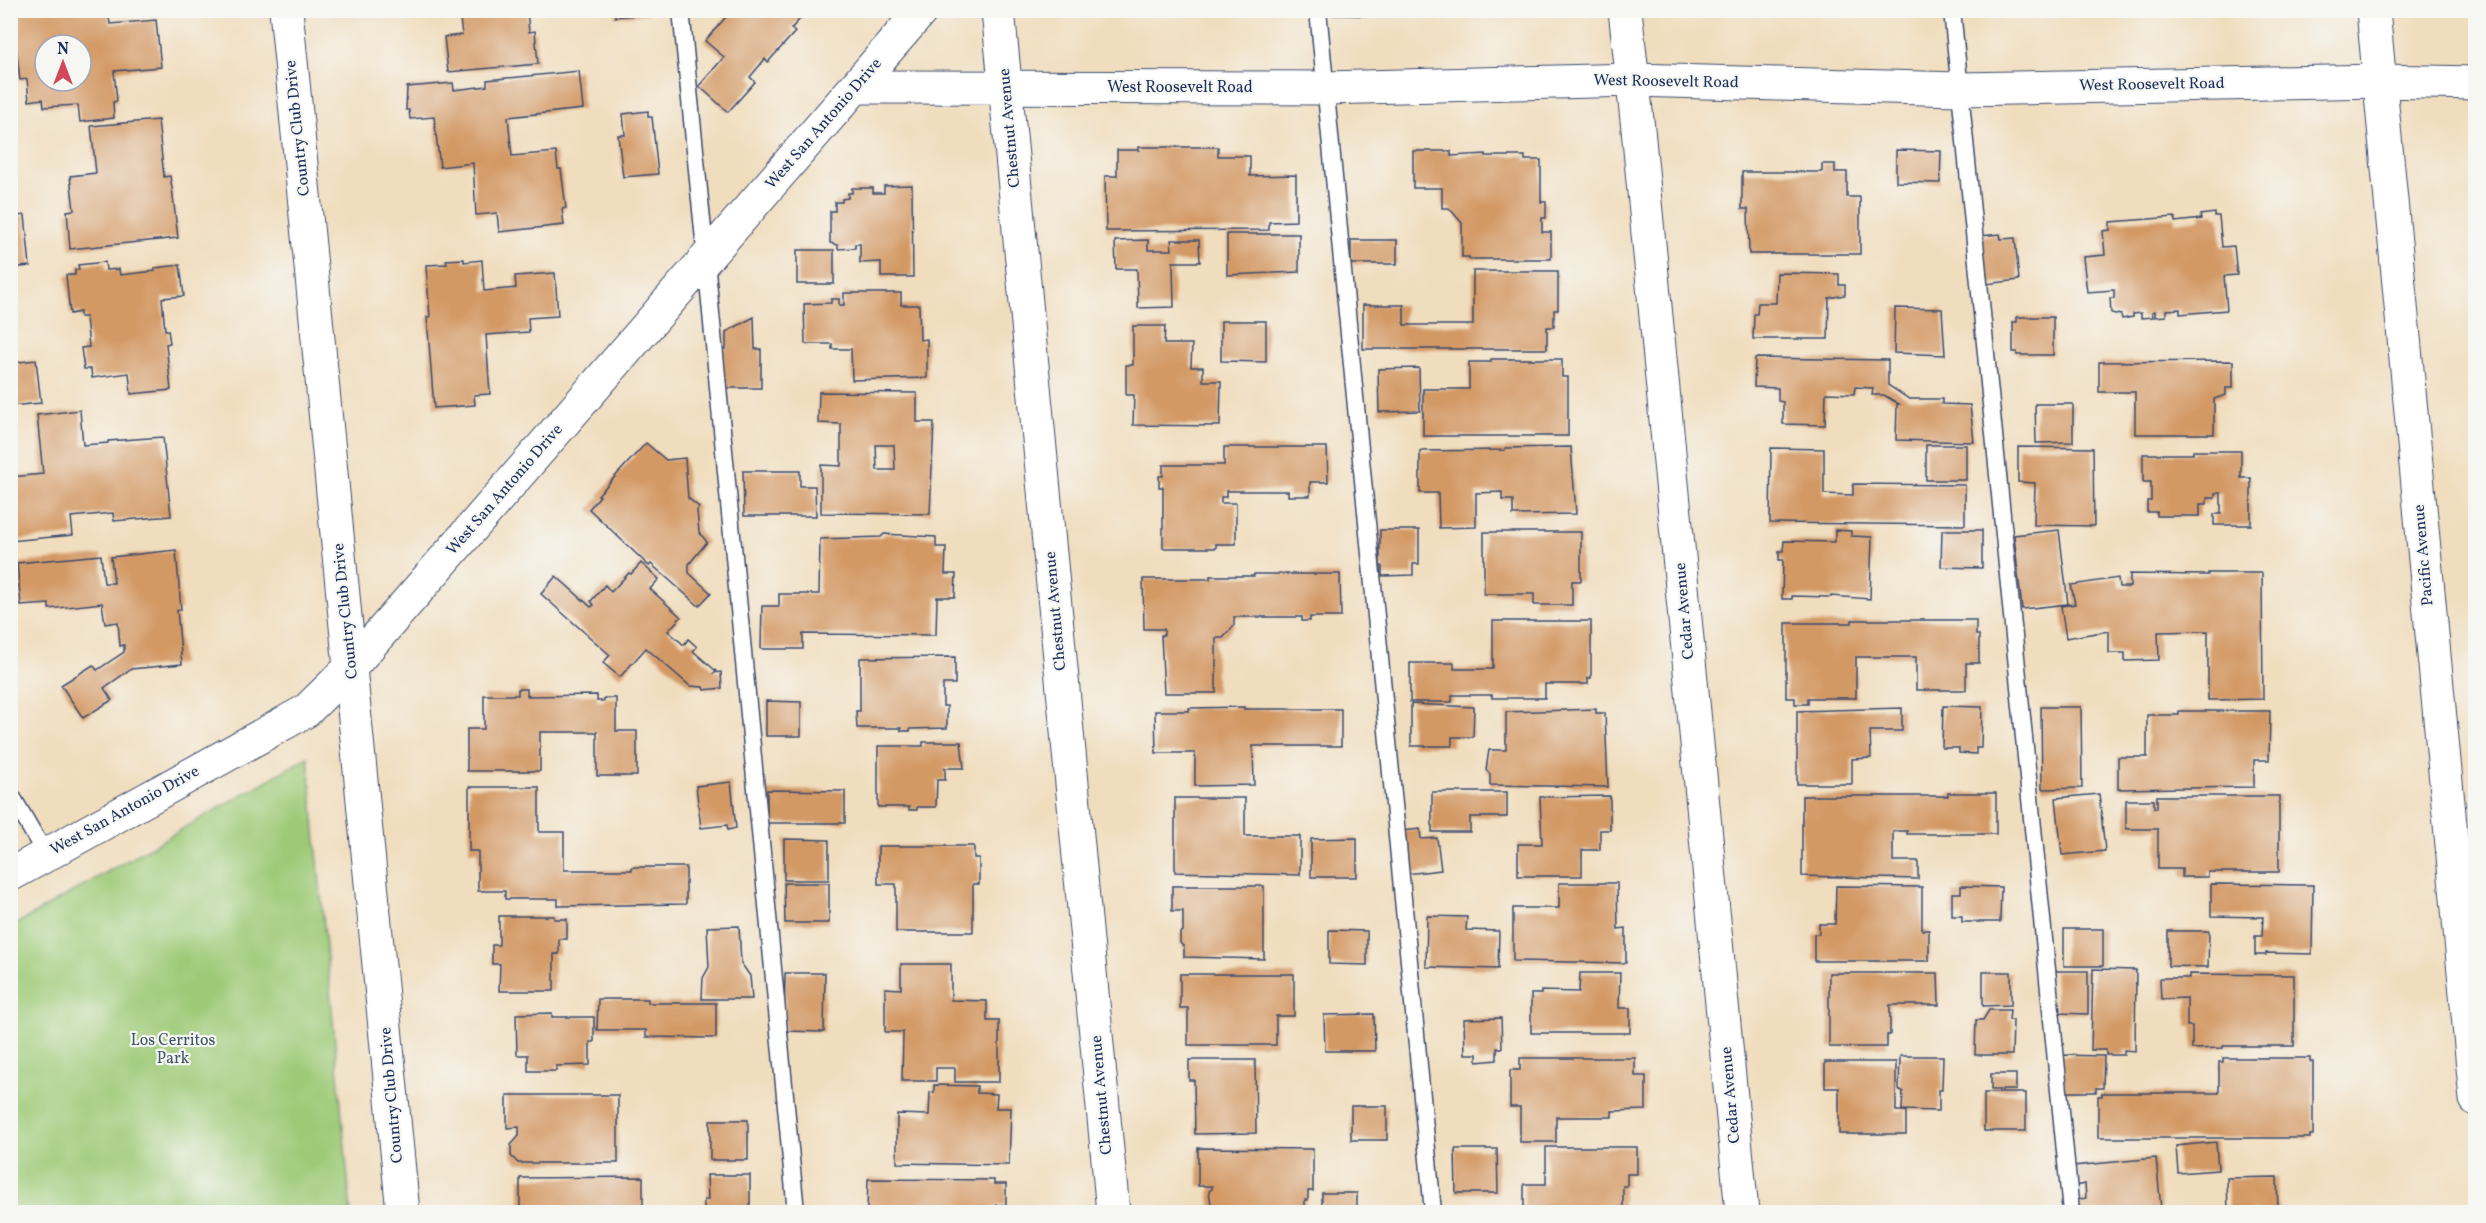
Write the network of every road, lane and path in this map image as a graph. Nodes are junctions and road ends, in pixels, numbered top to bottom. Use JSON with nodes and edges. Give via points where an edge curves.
{"nodes":[{"id":1,"x":286,"y":10,"type":"edge"},
{"id":2,"x":681,"y":10,"type":"edge"},
{"id":3,"x":922,"y":10,"type":"edge"},
{"id":4,"x":998,"y":10,"type":"edge"},
{"id":5,"x":1318,"y":10,"type":"edge"},
{"id":6,"x":1625,"y":10,"type":"edge"},
{"id":7,"x":1952,"y":10,"type":"edge"},
{"id":8,"x":2373,"y":10,"type":"edge"},
{"id":9,"x":1633,"y":80,"type":"junction"},
{"id":10,"x":2379,"y":81,"type":"junction"},
{"id":11,"x":2475,"y":83,"type":"edge"},
{"id":12,"x":856,"y":87,"type":"junction"},
{"id":13,"x":1006,"y":87,"type":"junction"},
{"id":14,"x":1326,"y":88,"type":"junction"},
{"id":15,"x":1959,"y":89,"type":"junction"},
{"id":16,"x":706,"y":260,"type":"junction"},
{"id":17,"x":351,"y":667,"type":"junction"},
{"id":18,"x":10,"y":793,"type":"edge"},
{"id":19,"x":46,"y":855,"type":"junction"},
{"id":20,"x":10,"y":875,"type":"edge"},
{"id":21,"x":2475,"y":1099,"type":"edge"},
{"id":22,"x":403,"y":1212,"type":"edge"},
{"id":23,"x":796,"y":1212,"type":"edge"},
{"id":24,"x":1113,"y":1212,"type":"edge"},
{"id":25,"x":1433,"y":1212,"type":"edge"},
{"id":26,"x":1742,"y":1212,"type":"edge"},
{"id":27,"x":2071,"y":1212,"type":"edge"}],
"edges":[{"from":1,"to":17,"type":"street","name":"Country Club Drive"},
{"from":2,"to":16,"type":"lane"},
{"from":3,"to":12,"type":"street","name":"West San Antonio Drive"},
{"from":4,"to":13,"type":"street","name":"Chestnut Avenue"},
{"from":5,"to":14,"type":"lane"},
{"from":6,"to":9,"type":"street","name":"Cedar Avenue"},
{"from":7,"to":15,"type":"lane"},
{"from":8,"to":10,"type":"street","name":"Pacific Avenue"},
{"from":9,"to":14,"type":"street","name":"West Roosevelt Road"},
{"from":9,"to":15,"type":"street","name":"West Roosevelt Road"},
{"from":9,"to":26,"type":"street","name":"Cedar Avenue"},
{"from":10,"to":11,"type":"street","name":"West Roosevelt Road"},
{"from":10,"to":15,"type":"street","name":"West Roosevelt Road"},
{"from":10,"to":21,"type":"street","name":"Pacific Avenue"},
{"from":12,"to":13,"type":"street","name":"West Roosevelt Road"},
{"from":12,"to":16,"type":"street","name":"West San Antonio Drive"},
{"from":13,"to":14,"type":"street","name":"West Roosevelt Road"},
{"from":13,"to":24,"type":"street","name":"Chestnut Avenue"},
{"from":14,"to":25,"type":"lane"},
{"from":15,"to":27,"type":"lane"},
{"from":16,"to":17,"type":"street","name":"West San Antonio Drive"},
{"from":16,"to":23,"type":"lane"},
{"from":17,"to":19,"type":"street","name":"West San Antonio Drive","via":[[306,711]]},
{"from":17,"to":22,"type":"street","name":"Country Club Drive"},
{"from":18,"to":19,"type":"lane"},
{"from":19,"to":20,"type":"street","name":"West San Antonio Drive"}]}
